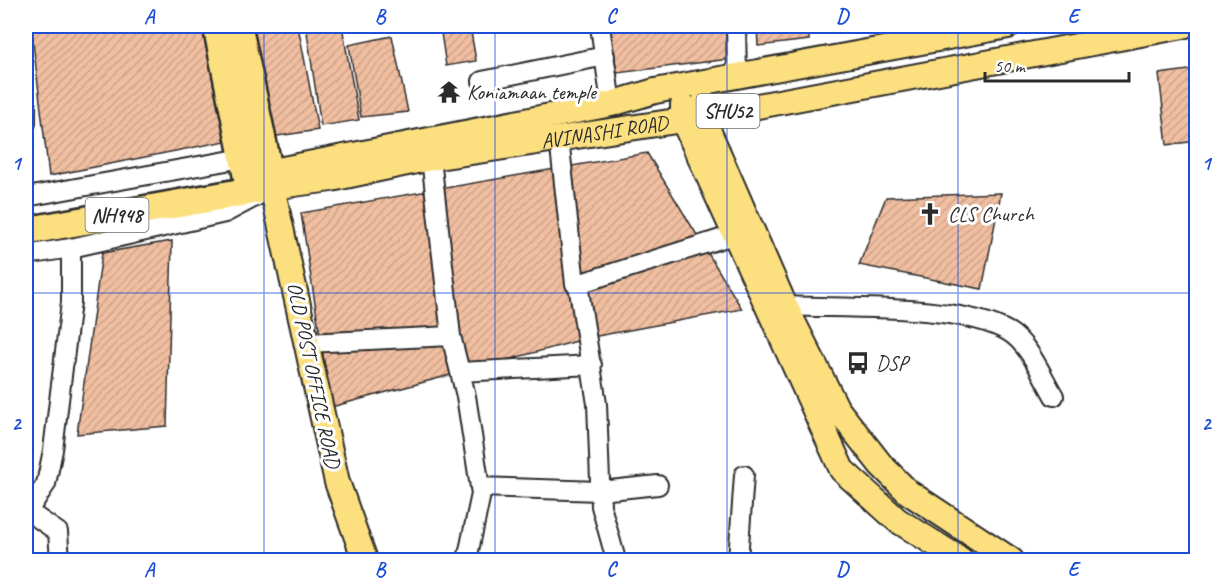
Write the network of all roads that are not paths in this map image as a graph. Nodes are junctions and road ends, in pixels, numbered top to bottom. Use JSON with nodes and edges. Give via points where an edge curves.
{"nodes":[{"id":1,"x":217,"y":26,"type":"edge"},
{"id":2,"x":238,"y":26,"type":"edge"},
{"id":3,"x":600,"y":26,"type":"edge"},
{"id":4,"x":736,"y":26,"type":"edge"},
{"id":5,"x":1008,"y":26,"type":"edge"},
{"id":6,"x":1184,"y":26,"type":"edge"},
{"id":7,"x":605,"y":56,"type":"junction"},
{"id":8,"x":737,"y":77,"type":"junction"},
{"id":9,"x":482,"y":81,"type":"dead end"},
{"id":10,"x":694,"y":85,"type":"junction"},
{"id":11,"x":612,"y":104,"type":"junction"},
{"id":12,"x":26,"y":105,"type":"edge"},
{"id":13,"x":693,"y":118,"type":"junction"},
{"id":14,"x":26,"y":123,"type":"edge"},
{"id":15,"x":559,"y":138,"type":"junction"},
{"id":16,"x":431,"y":158,"type":"junction"},
{"id":17,"x":259,"y":169,"type":"junction"},
{"id":18,"x":205,"y":189,"type":"junction"},
{"id":19,"x":26,"y":197,"type":"edge"},
{"id":20,"x":26,"y":212,"type":"edge"},
{"id":21,"x":26,"y":231,"type":"edge"},
{"id":22,"x":733,"y":235,"type":"junction"},
{"id":23,"x":71,"y":248,"type":"junction"},
{"id":24,"x":26,"y":255,"type":"edge"},
{"id":25,"x":575,"y":284,"type":"dead end"},
{"id":26,"x":785,"y":306,"type":"junction"},
{"id":27,"x":451,"y":336,"type":"junction"},
{"id":28,"x":307,"y":343,"type":"junction"},
{"id":29,"x":592,"y":365,"type":"junction"},
{"id":30,"x":460,"y":372,"type":"junction"},
{"id":31,"x":1053,"y":396,"type":"dead end"},
{"id":32,"x":744,"y":475,"type":"dead end"},
{"id":33,"x":658,"y":485,"type":"dead end"},
{"id":34,"x":480,"y":487,"type":"junction"},
{"id":35,"x":600,"y":491,"type":"junction"},
{"id":36,"x":27,"y":513,"type":"edge"},
{"id":37,"x":60,"y":561,"type":"edge"},
{"id":38,"x":365,"y":561,"type":"edge"},
{"id":39,"x":467,"y":561,"type":"edge"},
{"id":40,"x":616,"y":561,"type":"edge"},
{"id":41,"x":738,"y":561,"type":"edge"},
{"id":42,"x":961,"y":561,"type":"edge"},
{"id":43,"x":1011,"y":561,"type":"edge"}],
"edges":[{"from":1,"to":17,"type":"highway"},
{"from":2,"to":17,"type":"highway"},
{"from":3,"to":7,"type":"street"},
{"from":4,"to":8,"type":"street"},
{"from":5,"to":8,"type":"main road","name":"AVINASHI ROAD","number":"SHU52"},
{"from":6,"to":13,"type":"main road","name":"AVINASHI ROAD","number":"SHU52"},
{"from":7,"to":9,"type":"street"},
{"from":7,"to":11,"type":"street"},
{"from":8,"to":10,"type":"main road","name":"AVINASHI ROAD","number":"SHU52"},
{"from":10,"to":11,"type":"main road","name":"AVINASHI ROAD","number":"SHU52"},
{"from":10,"to":13,"type":"main road"},
{"from":11,"to":17,"type":"main road","name":"AVINASHI ROAD","number":"SHU52"},
{"from":12,"to":14,"type":"street"},
{"from":13,"to":15,"type":"main road","name":"AVINASHI ROAD","number":"SHU52"},
{"from":13,"to":22,"type":"main road"},
{"from":13,"to":26,"type":"main road"},
{"from":15,"to":16,"type":"main road","name":"AVINASHI ROAD","number":"SHU52"},
{"from":15,"to":25,"type":"street"},
{"from":16,"to":17,"type":"main road","name":"AVINASHI ROAD","number":"SHU52","via":[[331,179]]},
{"from":16,"to":27,"type":"street"},
{"from":17,"to":18,"type":"highway","number":"NH948"},
{"from":17,"to":19,"type":"street"},
{"from":17,"to":23,"type":"street","via":[[225,213]]},
{"from":17,"to":28,"type":"main road","name":"OLD POST OFFICE ROAD"},
{"from":18,"to":20,"type":"highway","number":"NH948"},
{"from":18,"to":21,"type":"highway","number":"NH948"},
{"from":22,"to":29,"type":"street","via":[[578,284]]},
{"from":22,"to":42,"type":"main road","via":[[842,470],[897,520]]},
{"from":23,"to":24,"type":"street"},
{"from":23,"to":36,"type":"street","via":[[71,302],[53,450],[46,484]]},
{"from":26,"to":31,"type":"street","via":[[933,312],[993,325],[1010,332],[1020,342]]},
{"from":26,"to":43,"type":"main road","via":[[837,409],[881,465],[908,492]]},
{"from":27,"to":28,"type":"street"},
{"from":27,"to":30,"type":"street"},
{"from":28,"to":38,"type":"main road","name":"OLD POST OFFICE ROAD","via":[[337,482]]},
{"from":29,"to":30,"type":"street"},
{"from":29,"to":35,"type":"street"},
{"from":30,"to":34,"type":"street"},
{"from":32,"to":41,"type":"street"},
{"from":33,"to":35,"type":"street"},
{"from":34,"to":35,"type":"street"},
{"from":34,"to":39,"type":"street"},
{"from":35,"to":40,"type":"street"},
{"from":36,"to":37,"type":"street","via":[[58,532]]}]}
